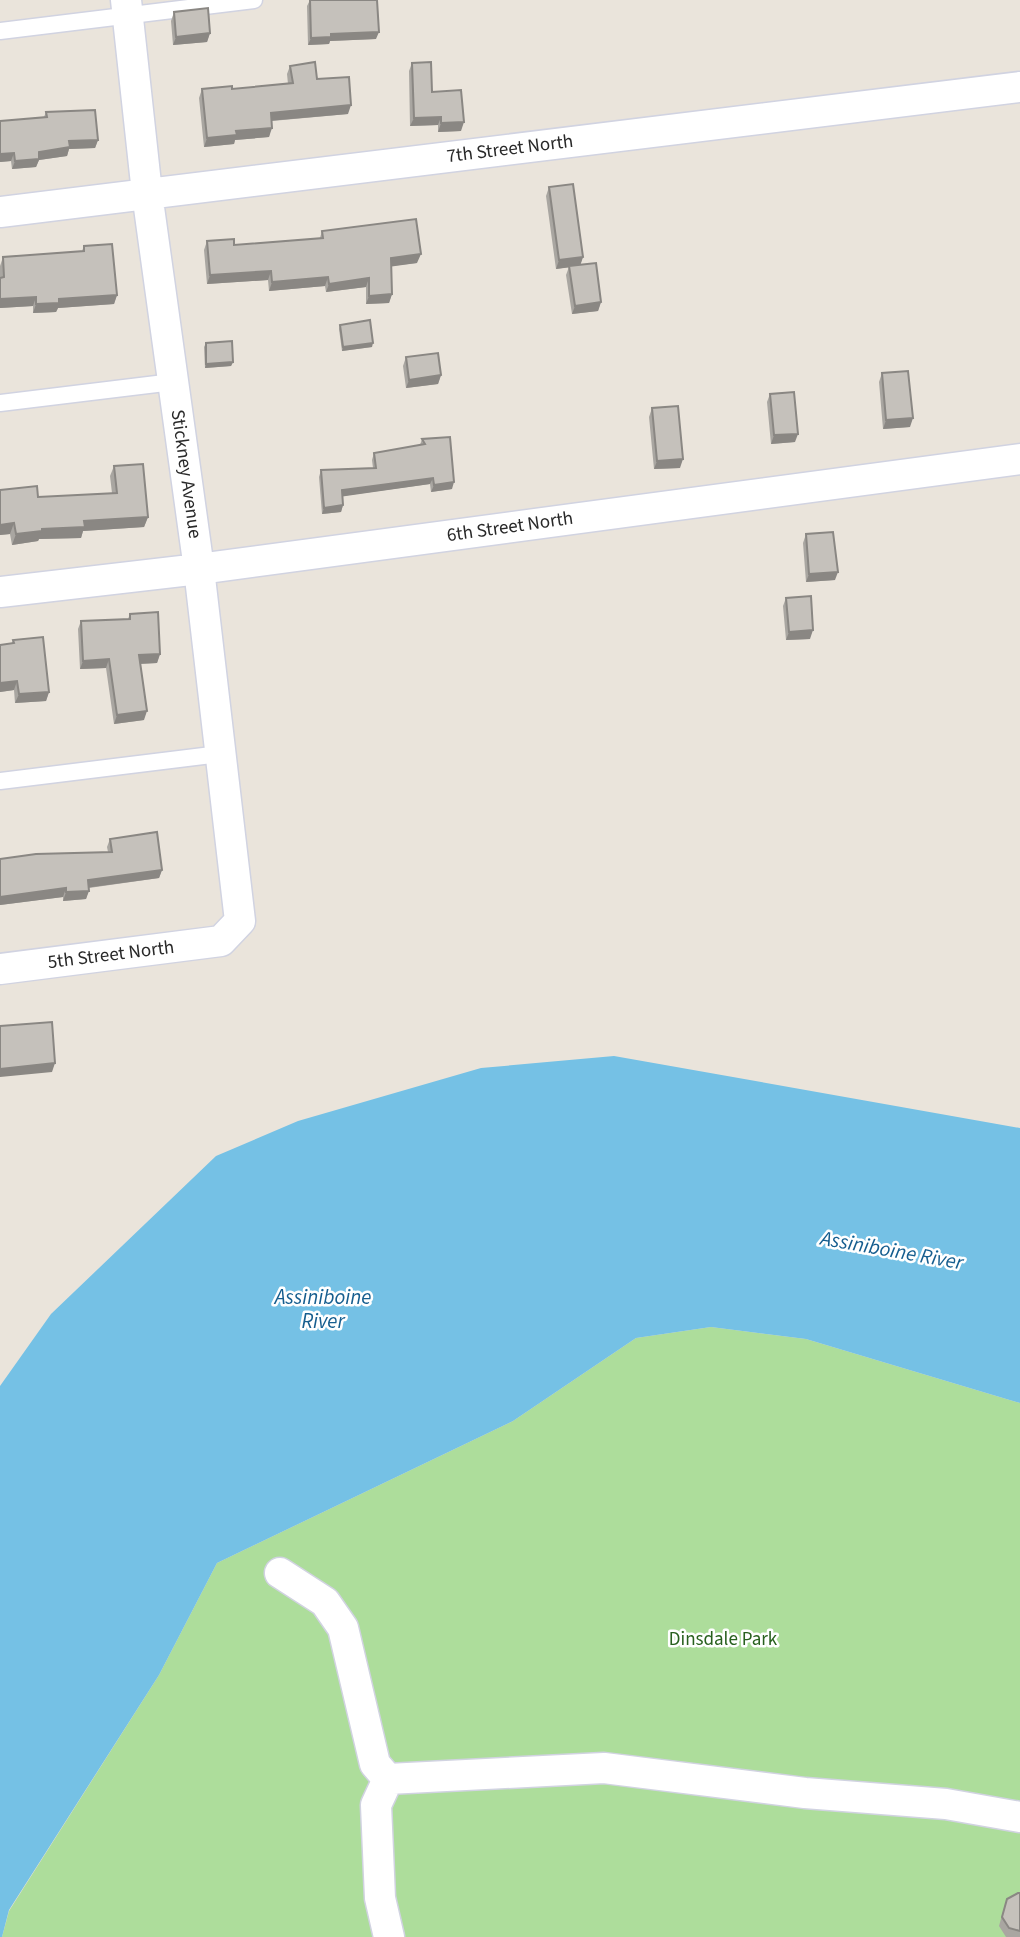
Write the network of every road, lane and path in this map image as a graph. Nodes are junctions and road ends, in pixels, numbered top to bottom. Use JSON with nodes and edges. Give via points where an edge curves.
{"nodes":[{"id":1,"x":254,"y":0,"type":"edge"},
{"id":2,"x":127,"y":8,"type":"edge"},
{"id":3,"x":0,"y":31,"type":"edge"},
{"id":4,"x":1020,"y":87,"type":"edge"},
{"id":5,"x":147,"y":193,"type":"junction"},
{"id":6,"x":0,"y":212,"type":"edge"},
{"id":7,"x":173,"y":382,"type":"junction"},
{"id":8,"x":0,"y":403,"type":"edge"},
{"id":9,"x":1020,"y":459,"type":"edge"},
{"id":10,"x":199,"y":569,"type":"junction"},
{"id":11,"x":0,"y":592,"type":"edge"},
{"id":12,"x":220,"y":754,"type":"junction"},
{"id":13,"x":0,"y":781,"type":"edge"},
{"id":14,"x":221,"y":941,"type":"joint"},
{"id":15,"x":0,"y":969,"type":"edge"},
{"id":16,"x":280,"y":1573,"type":"dead end"},
{"id":17,"x":388,"y":1779,"type":"junction"},
{"id":18,"x":1020,"y":1817,"type":"edge"},
{"id":19,"x":389,"y":1937,"type":"edge"}],
"edges":[{"from":1,"to":2,"type":"lane"},
{"from":2,"to":3,"type":"lane"},
{"from":2,"to":5,"type":"street","name":"Stickney Avenue"},
{"from":4,"to":5,"type":"street","name":"7th Street North"},
{"from":5,"to":6,"type":"street","name":"7th Street North"},
{"from":5,"to":7,"type":"street","name":"Stickney Avenue"},
{"from":7,"to":8,"type":"lane"},
{"from":7,"to":10,"type":"street","name":"Stickney Avenue"},
{"from":9,"to":10,"type":"street","name":"6th Street North"},
{"from":10,"to":11,"type":"street","name":"6th Street North"},
{"from":10,"to":12,"type":"street","name":"Stickney Avenue"},
{"from":12,"to":13,"type":"lane"},
{"from":12,"to":14,"type":"street","name":"Stickney Avenue","via":[[240,921]]},
{"from":14,"to":15,"type":"street","name":"5th Street North"},
{"from":16,"to":17,"type":"street","via":[[325,1602],[344,1628],[375,1765]]},
{"from":17,"to":18,"type":"street","via":[[604,1768],[805,1793],[946,1804]]},
{"from":17,"to":19,"type":"street","via":[[376,1805],[380,1898]]}]}
